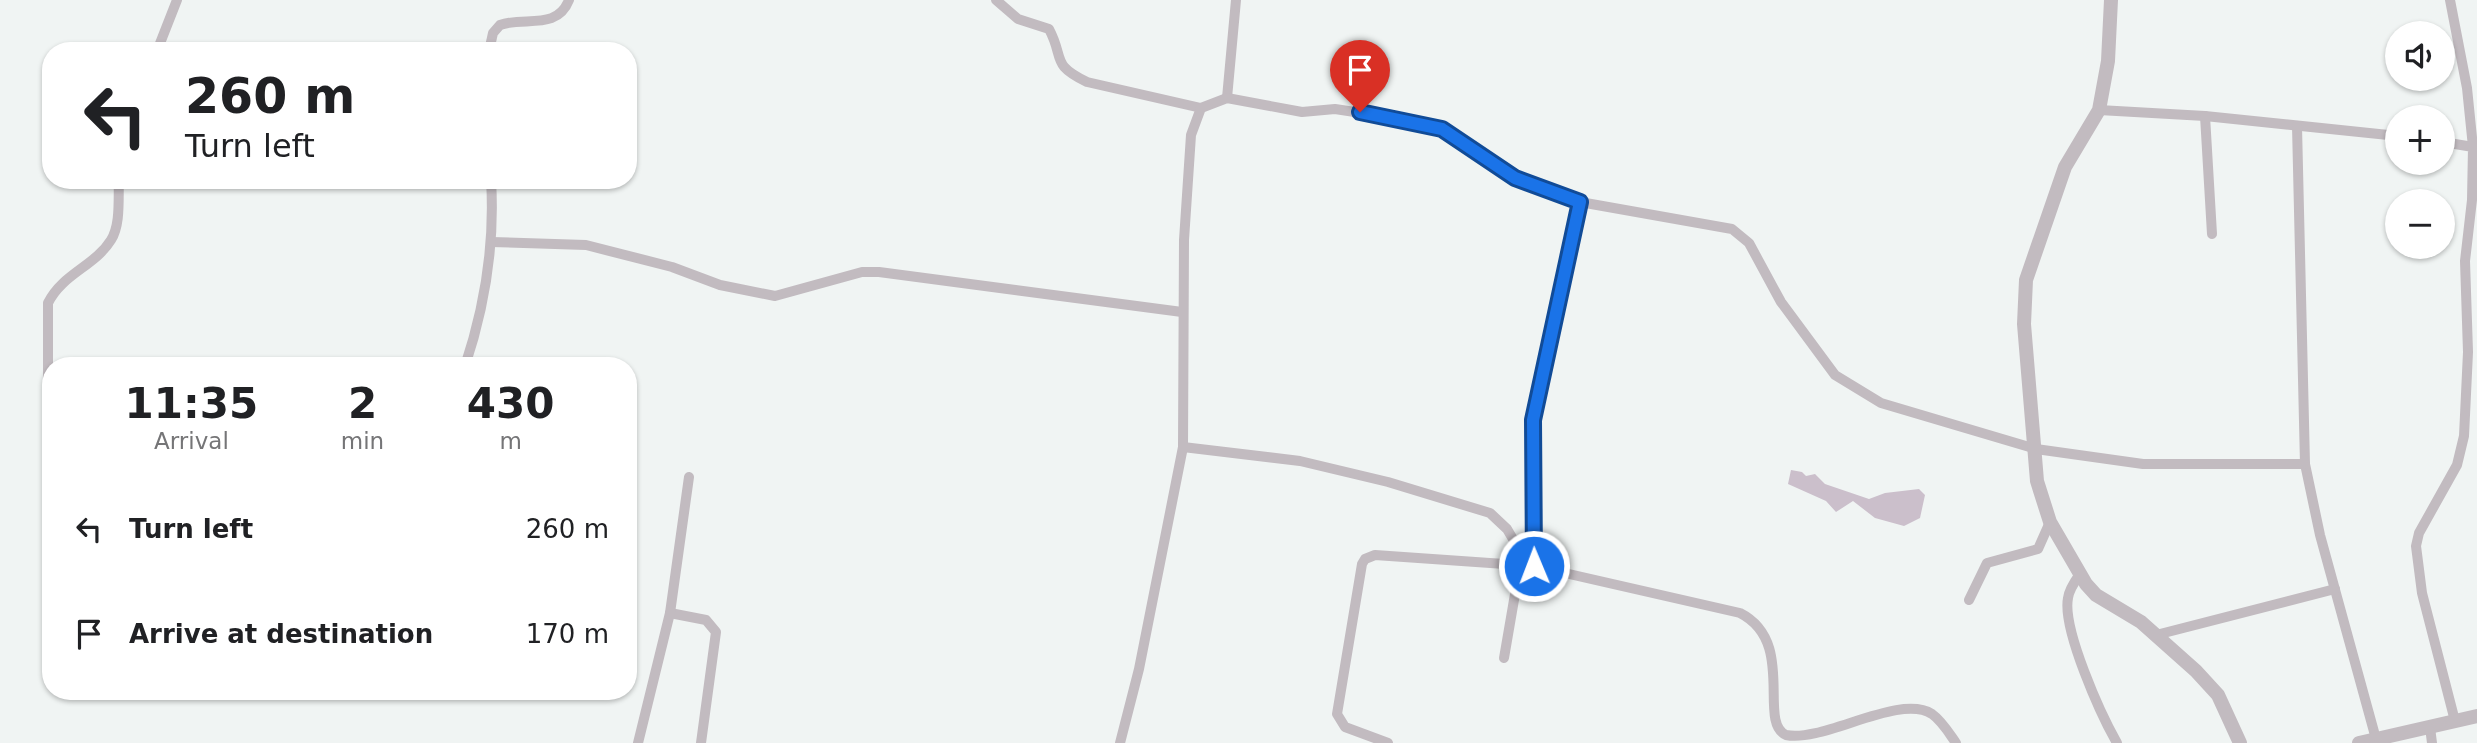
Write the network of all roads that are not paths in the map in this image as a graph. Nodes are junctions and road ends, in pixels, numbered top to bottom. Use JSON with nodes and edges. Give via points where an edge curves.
{"nodes":[{"id":1,"x":177,"y":0,"type":"edge"},
{"id":2,"x":569,"y":0,"type":"edge"},
{"id":3,"x":996,"y":0,"type":"edge"},
{"id":4,"x":1236,"y":0,"type":"edge"},
{"id":5,"x":2111,"y":0,"type":"edge"},
{"id":6,"x":2450,"y":0,"type":"edge"},
{"id":7,"x":161,"y":42,"type":"edge"},
{"id":8,"x":491,"y":42,"type":"edge"},
{"id":9,"x":1227,"y":98,"type":"junction"},
{"id":10,"x":1201,"y":108,"type":"junction"},
{"id":11,"x":2099,"y":110,"type":"junction"},
{"id":12,"x":2205,"y":116,"type":"junction"},
{"id":13,"x":2297,"y":126,"type":"junction"},
{"id":14,"x":2385,"y":135,"type":"edge"},
{"id":15,"x":2455,"y":144,"type":"edge"},
{"id":16,"x":2473,"y":147,"type":"junction"},
{"id":17,"x":118,"y":189,"type":"edge"},
{"id":18,"x":491,"y":189,"type":"edge"},
{"id":19,"x":1580,"y":202,"type":"junction"},
{"id":20,"x":2212,"y":234,"type":"dead end"},
{"id":21,"x":491,"y":242,"type":"junction"},
{"id":22,"x":1182,"y":312,"type":"junction"},
{"id":23,"x":48,"y":357,"type":"edge"},
{"id":24,"x":467,"y":357,"type":"edge"},
{"id":25,"x":1183,"y":447,"type":"junction"},
{"id":26,"x":2036,"y":449,"type":"junction"},
{"id":27,"x":2305,"y":464,"type":"junction"},
{"id":28,"x":689,"y":477,"type":"dead end"},
{"id":29,"x":2050,"y":522,"type":"junction"},
{"id":30,"x":1527,"y":566,"type":"junction"},
{"id":31,"x":2080,"y":574,"type":"junction"},
{"id":32,"x":2335,"y":589,"type":"junction"},
{"id":33,"x":1969,"y":600,"type":"dead end"},
{"id":34,"x":670,"y":614,"type":"junction"},
{"id":35,"x":2156,"y":635,"type":"junction"},
{"id":36,"x":1504,"y":658,"type":"dead end"},
{"id":37,"x":2477,"y":716,"type":"edge"},
{"id":38,"x":2455,"y":721,"type":"junction"},
{"id":39,"x":2430,"y":727,"type":"junction"},
{"id":40,"x":2376,"y":739,"type":"junction"},
{"id":41,"x":638,"y":743,"type":"edge"},
{"id":42,"x":701,"y":743,"type":"edge"},
{"id":43,"x":1120,"y":743,"type":"edge"},
{"id":44,"x":1388,"y":743,"type":"edge"},
{"id":45,"x":1956,"y":743,"type":"edge"},
{"id":46,"x":2117,"y":743,"type":"edge"},
{"id":47,"x":2240,"y":743,"type":"edge"},
{"id":48,"x":2359,"y":743,"type":"edge"},
{"id":49,"x":2432,"y":743,"type":"edge"}],
"edges":[{"from":1,"to":7,"type":"street"},
{"from":2,"to":8,"type":"street","via":[[554,17],[500,25]]},
{"from":3,"to":10,"type":"street","via":[[1018,19],[1049,29],[1059,61],[1075,76]]},
{"from":4,"to":9,"type":"street"},
{"from":5,"to":11,"type":"street","via":[[2108,61]]},
{"from":6,"to":16,"type":"street","via":[[2468,88]]},
{"from":9,"to":10,"type":"street"},
{"from":9,"to":19,"type":"street","via":[[1302,112],[1335,109],[1384,115],[1433,126],[1515,178]]},
{"from":10,"to":22,"type":"street","via":[[1194,121],[1188,170]]},
{"from":11,"to":12,"type":"street"},
{"from":11,"to":26,"type":"street","via":[[2065,167],[2026,280],[2024,324]]},
{"from":12,"to":13,"type":"street"},
{"from":12,"to":20,"type":"street"},
{"from":13,"to":14,"type":"street"},
{"from":13,"to":27,"type":"street"},
{"from":15,"to":16,"type":"street"},
{"from":16,"to":38,"type":"street","via":[[2465,261],[2468,352],[2464,436],[2457,464],[2416,546],[2422,593]]},
{"from":17,"to":23,"type":"street","via":[[111,240],[63,281],[48,303]]},
{"from":18,"to":21,"type":"street"},
{"from":19,"to":26,"type":"street","via":[[1742,234],[1781,302],[1835,374],[1881,403],[1913,415]]},
{"from":19,"to":30,"type":"street","via":[[1533,420]]},
{"from":21,"to":22,"type":"street","via":[[586,245],[764,295],[879,272]]},
{"from":21,"to":24,"type":"street","via":[[486,288]]},
{"from":22,"to":25,"type":"street"},
{"from":25,"to":30,"type":"street","via":[[1327,467],[1490,513],[1507,529]]},
{"from":25,"to":43,"type":"street","via":[[1142,657]]},
{"from":26,"to":27,"type":"street","via":[[2143,464]]},
{"from":26,"to":29,"type":"street","via":[[2040,496]]},
{"from":27,"to":32,"type":"street"},
{"from":28,"to":34,"type":"street"},
{"from":29,"to":31,"type":"street"},
{"from":29,"to":33,"type":"street","via":[[2038,549],[1987,563]]},
{"from":30,"to":36,"type":"street"},
{"from":30,"to":44,"type":"street","via":[[1380,555],[1364,559],[1337,714],[1345,727]]},
{"from":30,"to":45,"type":"street","via":[[1751,618],[1771,652],[1774,715],[1786,735],[1811,738],[1919,710],[1935,717]]},
{"from":31,"to":35,"type":"street","via":[[2096,595]]},
{"from":31,"to":46,"type":"street","via":[[2068,597],[2067,612],[2084,668]]},
{"from":32,"to":35,"type":"street"},
{"from":32,"to":40,"type":"street"},
{"from":34,"to":41,"type":"street"},
{"from":34,"to":42,"type":"street","via":[[706,620],[716,632]]},
{"from":35,"to":47,"type":"street","via":[[2218,695]]},
{"from":37,"to":38,"type":"street"},
{"from":38,"to":39,"type":"street"},
{"from":39,"to":40,"type":"street"},
{"from":39,"to":49,"type":"street"},
{"from":40,"to":48,"type":"street"}]}
